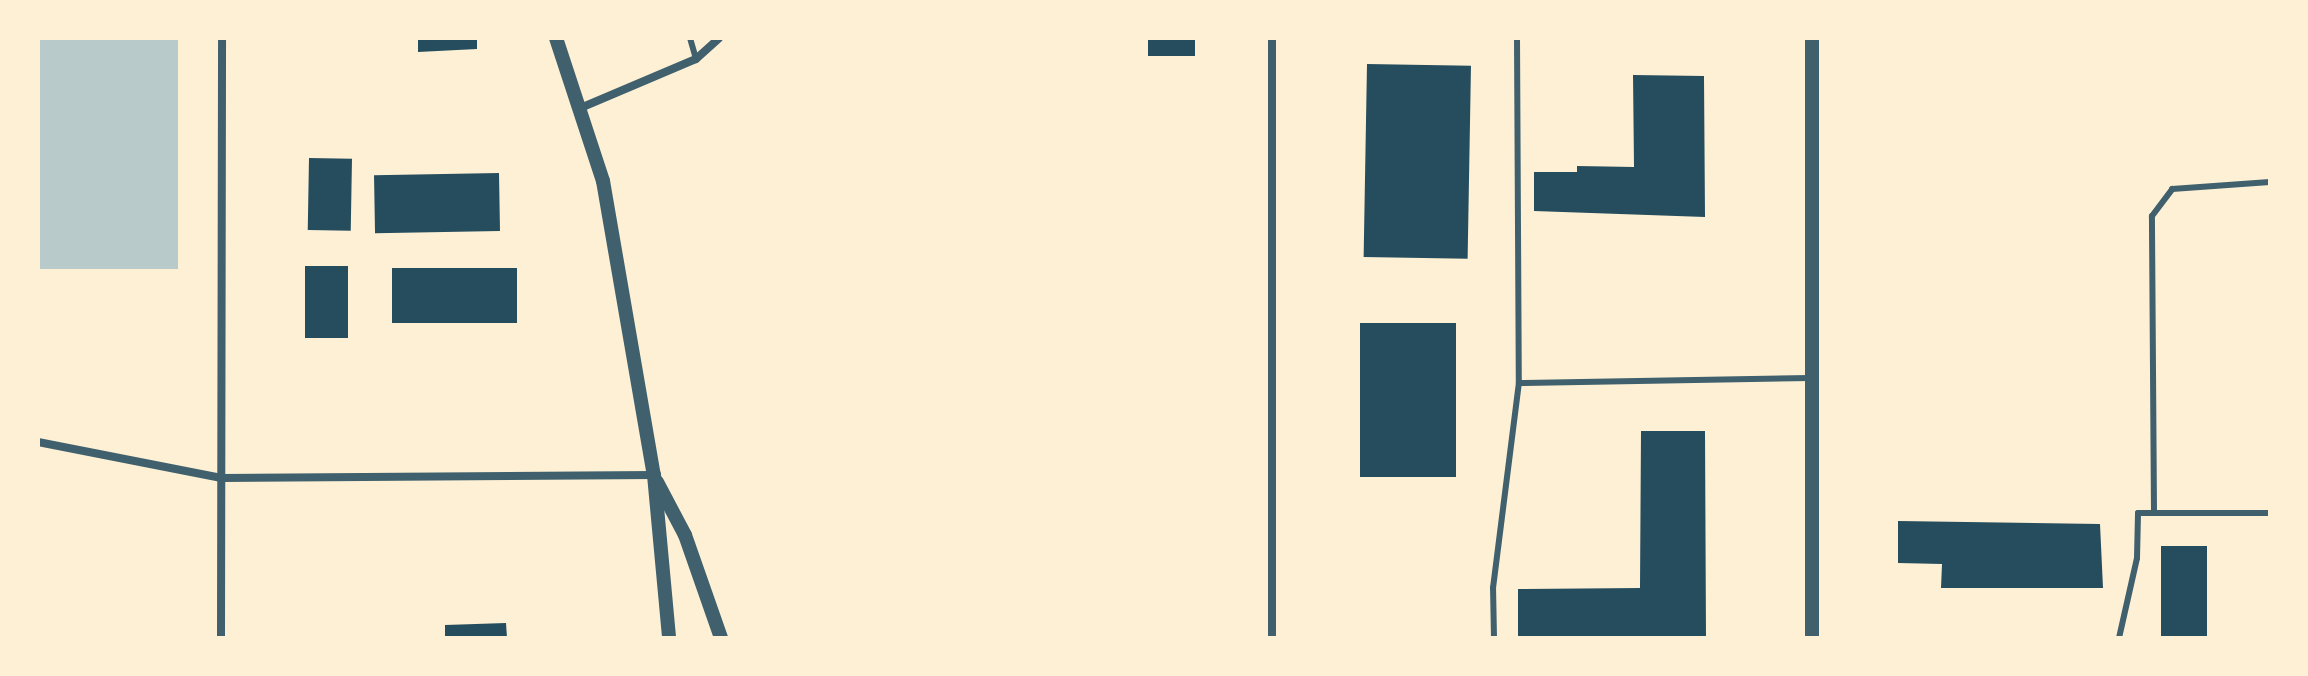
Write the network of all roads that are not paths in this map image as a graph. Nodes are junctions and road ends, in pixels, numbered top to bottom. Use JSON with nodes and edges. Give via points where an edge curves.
{"nodes":[{"id":1,"x":222,"y":38,"type":"edge"},
{"id":2,"x":556,"y":38,"type":"edge"},
{"id":3,"x":690,"y":38,"type":"edge"},
{"id":4,"x":719,"y":38,"type":"edge"},
{"id":5,"x":1272,"y":38,"type":"edge"},
{"id":6,"x":1517,"y":38,"type":"edge"},
{"id":7,"x":1812,"y":38,"type":"edge"},
{"id":8,"x":696,"y":59,"type":"junction"},
{"id":9,"x":578,"y":109,"type":"junction"},
{"id":10,"x":2270,"y":182,"type":"edge"},
{"id":11,"x":1812,"y":378,"type":"junction"},
{"id":12,"x":1519,"y":383,"type":"junction"},
{"id":13,"x":38,"y":442,"type":"edge"},
{"id":14,"x":654,"y":475,"type":"junction"},
{"id":15,"x":221,"y":478,"type":"junction"},
{"id":16,"x":2154,"y":513,"type":"junction"},
{"id":17,"x":2270,"y":513,"type":"edge"},
{"id":18,"x":221,"y":638,"type":"edge"},
{"id":19,"x":669,"y":638,"type":"edge"},
{"id":20,"x":721,"y":638,"type":"edge"},
{"id":21,"x":1272,"y":638,"type":"edge"},
{"id":22,"x":1494,"y":638,"type":"edge"},
{"id":23,"x":1812,"y":638,"type":"edge"},
{"id":24,"x":2119,"y":638,"type":"edge"}],
"edges":[{"from":1,"to":15,"type":"street"},
{"from":2,"to":9,"type":"street"},
{"from":3,"to":8,"type":"lane"},
{"from":4,"to":8,"type":"street"},
{"from":5,"to":21,"type":"street"},
{"from":6,"to":12,"type":"lane"},
{"from":7,"to":11,"type":"street"},
{"from":8,"to":9,"type":"street"},
{"from":9,"to":14,"type":"street","via":[[603,181]]},
{"from":10,"to":16,"type":"lane","via":[[2172,189],[2152,216]]},
{"from":11,"to":12,"type":"lane"},
{"from":11,"to":23,"type":"street"},
{"from":12,"to":22,"type":"lane","via":[[1493,588]]},
{"from":13,"to":15,"type":"street"},
{"from":14,"to":15,"type":"street"},
{"from":14,"to":19,"type":"street"},
{"from":14,"to":20,"type":"street","via":[[685,535]]},
{"from":15,"to":18,"type":"street"},
{"from":16,"to":17,"type":"lane"},
{"from":16,"to":24,"type":"lane","via":[[2138,513],[2137,558]]}]}
